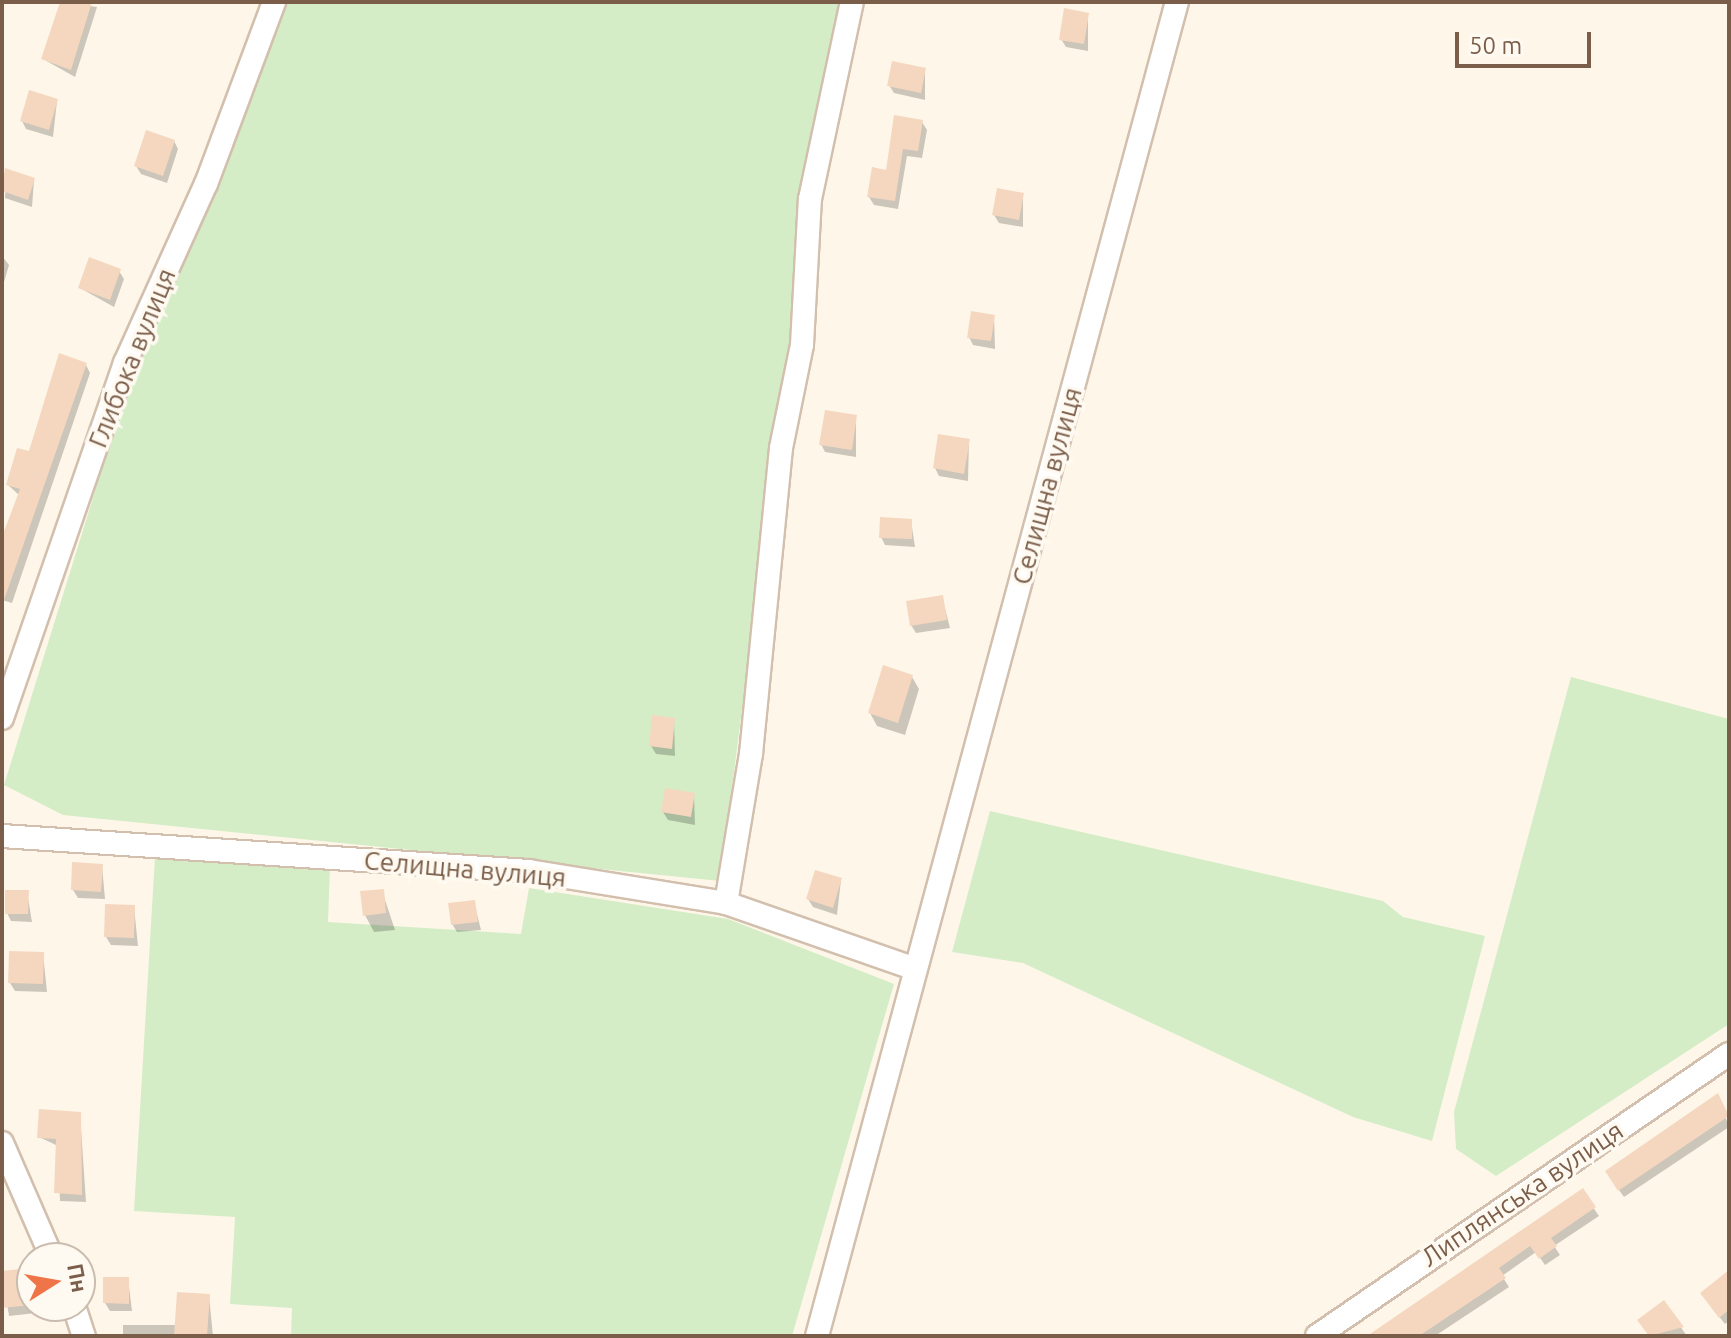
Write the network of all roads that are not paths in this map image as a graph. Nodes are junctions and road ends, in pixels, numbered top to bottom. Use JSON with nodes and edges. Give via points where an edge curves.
{"nodes":[{"id":1,"x":274,"y":2,"type":"edge"},
{"id":2,"x":852,"y":2,"type":"edge"},
{"id":3,"x":1177,"y":2,"type":"edge"},
{"id":4,"x":2,"y":718,"type":"edge"},
{"id":5,"x":2,"y":836,"type":"edge"},
{"id":6,"x":726,"y":903,"type":"junction"},
{"id":7,"x":915,"y":969,"type":"junction"},
{"id":8,"x":1729,"y":1054,"type":"edge"},
{"id":9,"x":2,"y":1143,"type":"edge"},
{"id":10,"x":45,"y":1242,"type":"edge"},
{"id":11,"x":817,"y":1336,"type":"edge"},
{"id":12,"x":1317,"y":1336,"type":"edge"}],
"edges":[{"from":1,"to":4,"type":"street","name":"Глибока вулиця","via":[[206,184],[125,363]]},
{"from":2,"to":6,"type":"street","via":[[810,199],[802,345],[781,448],[751,754]]},
{"from":3,"to":7,"type":"street","name":"Селищна вулиця"},
{"from":5,"to":6,"type":"street","name":"Селищна вулиця","via":[[529,871]]},
{"from":6,"to":7,"type":"street","name":"Селищна вулиця"},
{"from":7,"to":11,"type":"street","name":"Селищна вулиця"},
{"from":8,"to":12,"type":"street","name":"Липлянська вулиця"},
{"from":9,"to":10,"type":"street"}]}
